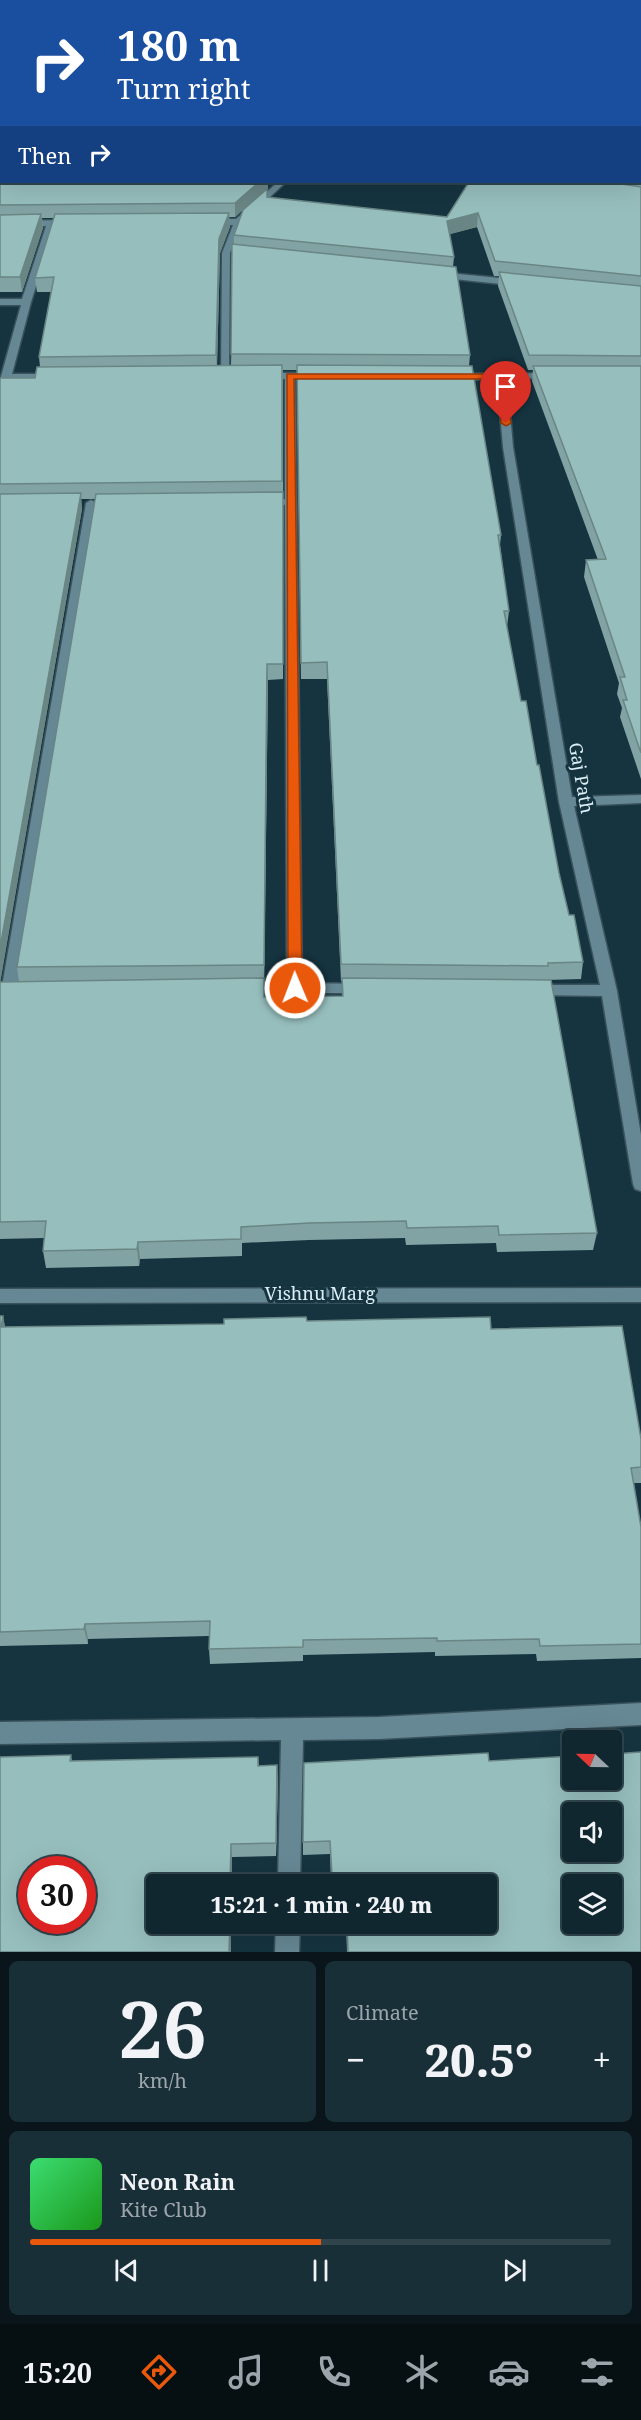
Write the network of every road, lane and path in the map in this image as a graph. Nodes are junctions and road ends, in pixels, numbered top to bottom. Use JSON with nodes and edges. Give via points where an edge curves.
{"nodes":[{"id":1,"x":281,"y":183,"type":"edge"},
{"id":2,"x":203,"y":222,"type":"edge"},
{"id":3,"x":238,"y":222,"type":"junction"},
{"id":4,"x":86,"y":223,"type":"edge"},
{"id":5,"x":0,"y":224,"type":"edge"},
{"id":6,"x":51,"y":224,"type":"junction"},
{"id":7,"x":226,"y":253,"type":"junction"},
{"id":8,"x":238,"y":255,"type":"edge"},
{"id":9,"x":423,"y":273,"type":"edge"},
{"id":10,"x":526,"y":284,"type":"edge"},
{"id":11,"x":0,"y":302,"type":"edge"},
{"id":12,"x":26,"y":302,"type":"junction"},
{"id":13,"x":213,"y":375,"type":"edge"},
{"id":14,"x":257,"y":375,"type":"edge"},
{"id":15,"x":63,"y":376,"type":"edge"},
{"id":16,"x":290,"y":376,"type":"junction"},
{"id":17,"x":325,"y":376,"type":"edge"},
{"id":18,"x":443,"y":376,"type":"edge"},
{"id":19,"x":560,"y":376,"type":"edge"},
{"id":20,"x":3,"y":377,"type":"edge"},
{"id":21,"x":502,"y":377,"type":"junction"},
{"id":22,"x":267,"y":502,"type":"edge"},
{"id":23,"x":290,"y":502,"type":"junction"},
{"id":24,"x":91,"y":503,"type":"edge"},
{"id":25,"x":641,"y":799,"type":"edge"},
{"id":26,"x":566,"y":802,"type":"junction"},
{"id":27,"x":295,"y":988,"type":"junction"},
{"id":28,"x":376,"y":988,"type":"edge"},
{"id":29,"x":236,"y":989,"type":"edge"},
{"id":30,"x":516,"y":990,"type":"edge"},
{"id":31,"x":609,"y":991,"type":"junction"},
{"id":32,"x":10,"y":992,"type":"edge"},
{"id":33,"x":641,"y":1184,"type":"edge"},
{"id":34,"x":641,"y":1294,"type":"edge"},
{"id":35,"x":0,"y":1296,"type":"edge"},
{"id":36,"x":641,"y":1714,"type":"edge"},
{"id":37,"x":292,"y":1728,"type":"junction"},
{"id":38,"x":0,"y":1733,"type":"edge"},
{"id":39,"x":289,"y":1874,"type":"edge"},
{"id":40,"x":288,"y":1934,"type":"edge"},
{"id":41,"x":287,"y":1952,"type":"edge"}],
"edges":[{"from":1,"to":3,"type":"street"},
{"from":2,"to":3,"type":"street"},
{"from":3,"to":7,"type":"street"},
{"from":4,"to":6,"type":"street"},
{"from":5,"to":6,"type":"street"},
{"from":6,"to":12,"type":"street"},
{"from":7,"to":8,"type":"street"},
{"from":7,"to":13,"type":"street","via":[[230,375]]},
{"from":9,"to":10,"type":"street"},
{"from":11,"to":12,"type":"street"},
{"from":12,"to":20,"type":"street"},
{"from":14,"to":16,"type":"street"},
{"from":15,"to":20,"type":"street"},
{"from":16,"to":17,"type":"street"},
{"from":16,"to":23,"type":"street"},
{"from":18,"to":21,"type":"street"},
{"from":19,"to":21,"type":"street"},
{"from":21,"to":26,"type":"street","name":"Gaj Path","via":[[508,447]]},
{"from":22,"to":23,"type":"street"},
{"from":23,"to":27,"type":"street"},
{"from":24,"to":32,"type":"street"},
{"from":25,"to":26,"type":"street"},
{"from":26,"to":31,"type":"street","name":"Gaj Path"},
{"from":27,"to":28,"type":"street"},
{"from":27,"to":29,"type":"street"},
{"from":30,"to":31,"type":"street"},
{"from":31,"to":33,"type":"street","name":"Gaj Path"},
{"from":34,"to":35,"type":"street","name":"Vishnu Marg"},
{"from":36,"to":37,"type":"street","via":[[379,1728]]},
{"from":37,"to":38,"type":"street"},
{"from":37,"to":39,"type":"street"},
{"from":40,"to":41,"type":"street"}]}
